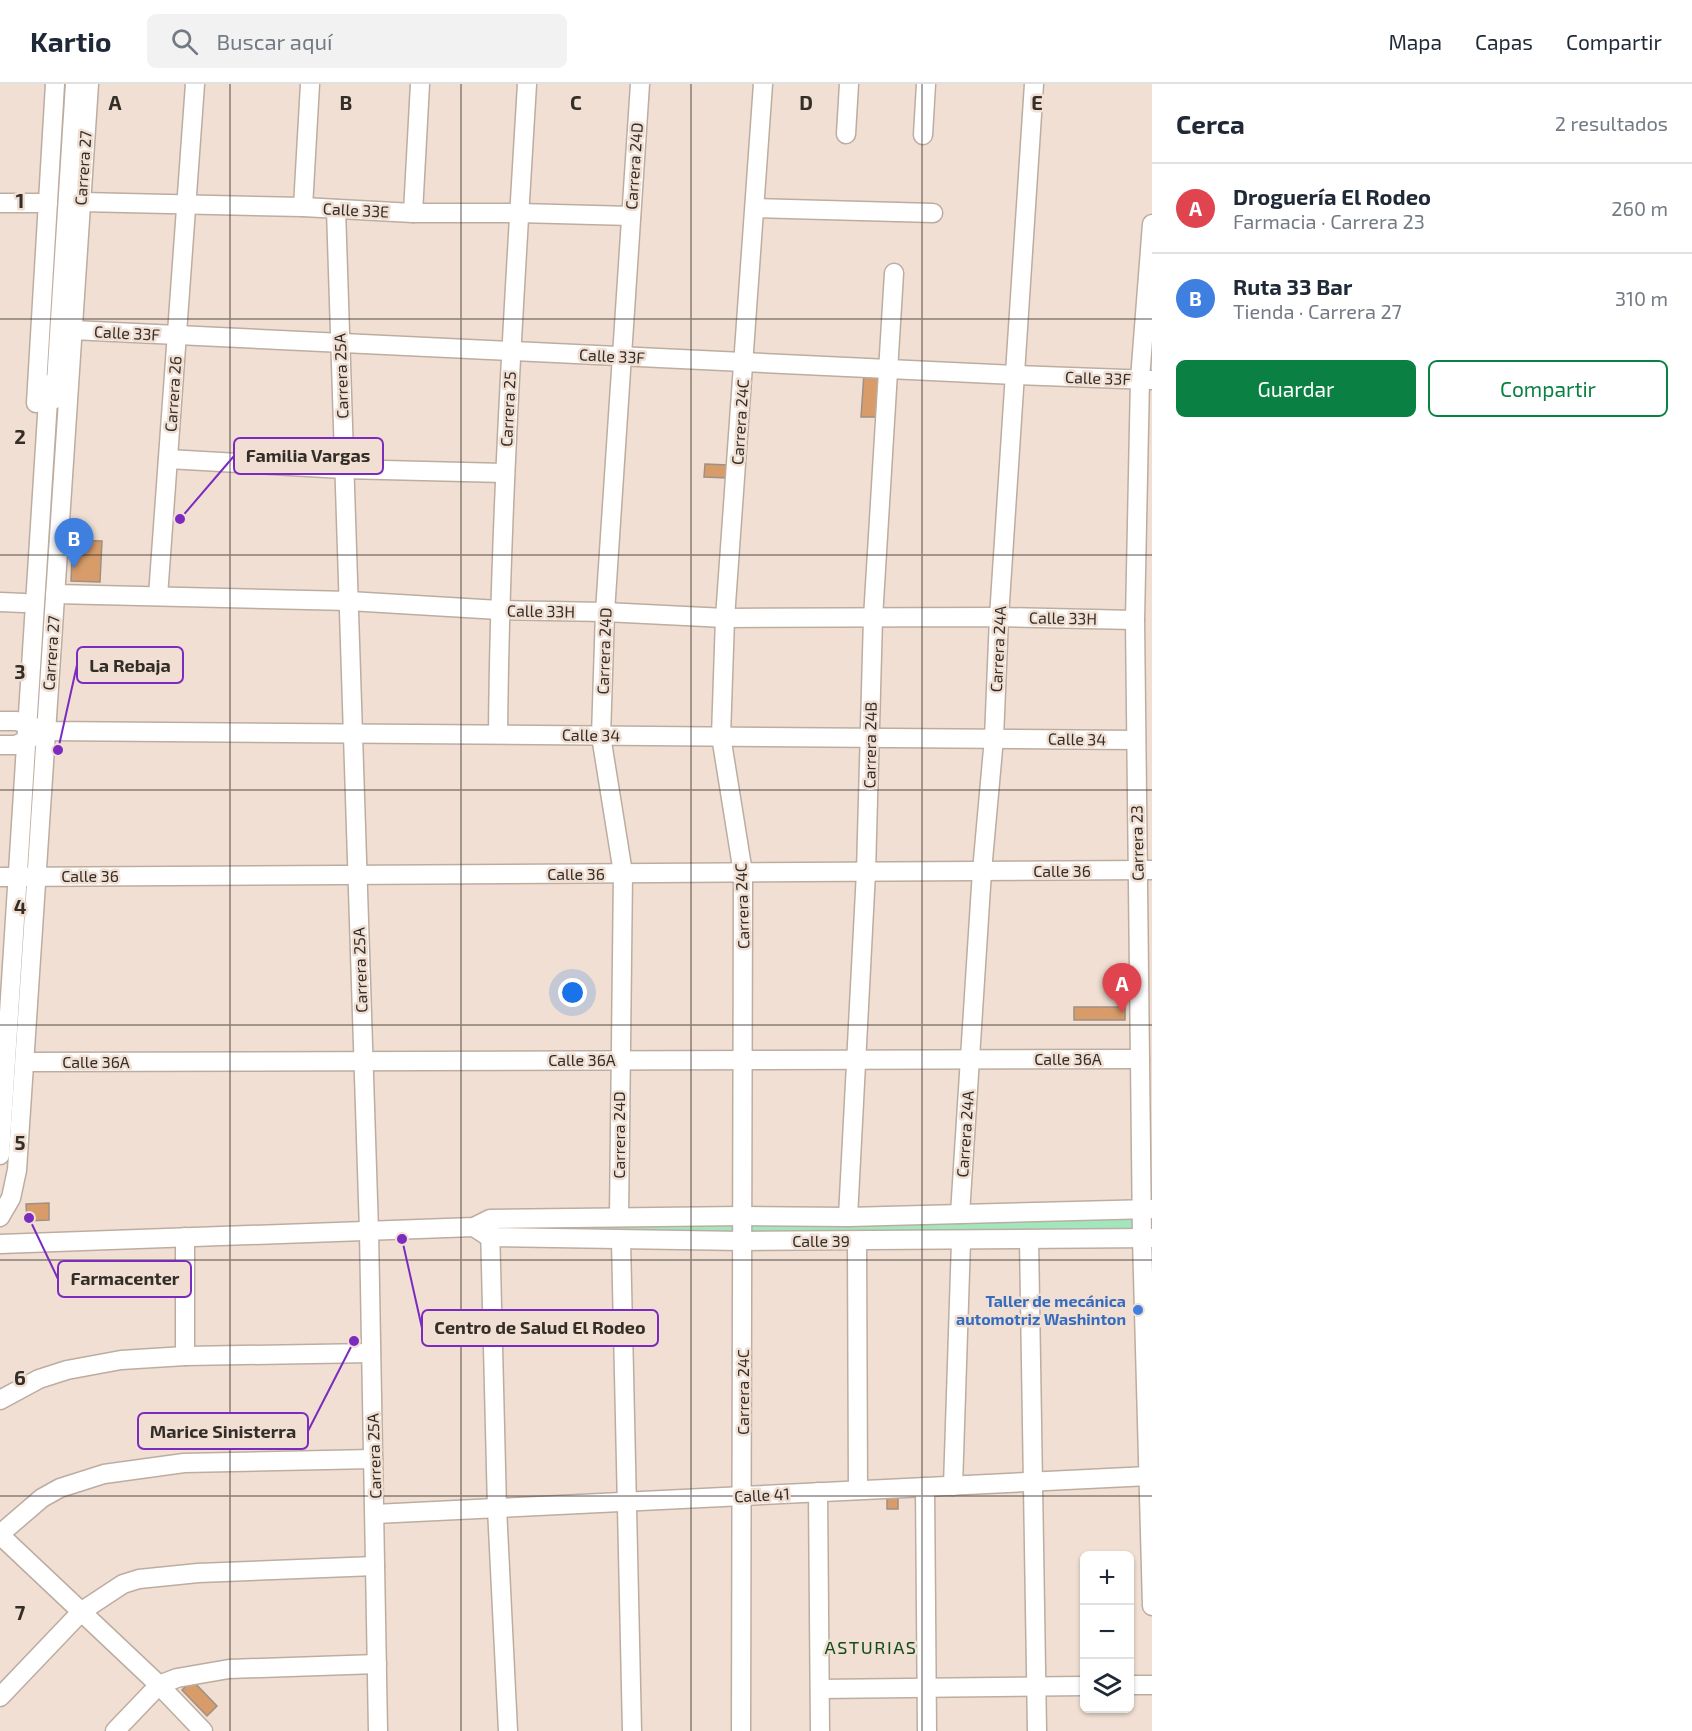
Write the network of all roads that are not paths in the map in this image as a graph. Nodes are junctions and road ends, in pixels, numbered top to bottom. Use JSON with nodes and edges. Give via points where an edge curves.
{"nodes":[{"id":1,"x":55,"y":84,"type":"edge"},
{"id":2,"x":68,"y":84,"type":"edge"},
{"id":3,"x":75,"y":84,"type":"edge"},
{"id":4,"x":89,"y":84,"type":"edge"},
{"id":5,"x":195,"y":84,"type":"edge"},
{"id":6,"x":310,"y":84,"type":"edge"},
{"id":7,"x":420,"y":84,"type":"edge"},
{"id":8,"x":527,"y":84,"type":"edge"},
{"id":9,"x":640,"y":84,"type":"edge"},
{"id":10,"x":763,"y":84,"type":"edge"},
{"id":11,"x":849,"y":84,"type":"edge"},
{"id":12,"x":926,"y":84,"type":"edge"},
{"id":13,"x":1034,"y":84,"type":"edge"},
{"id":14,"x":846,"y":134,"type":"dead end"},
{"id":15,"x":923,"y":135,"type":"dead end"},
{"id":16,"x":81,"y":202,"type":"junction"},
{"id":17,"x":0,"y":203,"type":"edge"},
{"id":18,"x":48,"y":203,"type":"junction"},
{"id":19,"x":186,"y":204,"type":"junction"},
{"id":20,"x":303,"y":207,"type":"junction"},
{"id":21,"x":755,"y":208,"type":"junction"},
{"id":22,"x":336,"y":209,"type":"junction"},
{"id":23,"x":413,"y":213,"type":"junction"},
{"id":24,"x":519,"y":213,"type":"junction"},
{"id":25,"x":933,"y":213,"type":"dead end"},
{"id":26,"x":631,"y":216,"type":"junction"},
{"id":27,"x":1152,"y":224,"type":"edge"},
{"id":28,"x":894,"y":273,"type":"dead end"},
{"id":29,"x":72,"y":330,"type":"junction"},
{"id":30,"x":177,"y":336,"type":"junction"},
{"id":31,"x":340,"y":343,"type":"junction"},
{"id":32,"x":511,"y":351,"type":"junction"},
{"id":33,"x":621,"y":356,"type":"junction"},
{"id":34,"x":744,"y":362,"type":"junction"},
{"id":35,"x":888,"y":369,"type":"junction"},
{"id":36,"x":1015,"y":375,"type":"junction"},
{"id":37,"x":1146,"y":380,"type":"edge"},
{"id":38,"x":168,"y":459,"type":"junction"},
{"id":39,"x":344,"y":469,"type":"junction"},
{"id":40,"x":504,"y":473,"type":"junction"},
{"id":41,"x":55,"y":594,"type":"junction"},
{"id":42,"x":158,"y":596,"type":"junction"},
{"id":43,"x":349,"y":601,"type":"junction"},
{"id":44,"x":0,"y":602,"type":"edge"},
{"id":45,"x":24,"y":603,"type":"junction"},
{"id":46,"x":500,"y":610,"type":"junction"},
{"id":47,"x":605,"y":612,"type":"junction"},
{"id":48,"x":999,"y":616,"type":"junction"},
{"id":49,"x":725,"y":618,"type":"junction"},
{"id":50,"x":873,"y":618,"type":"junction"},
{"id":51,"x":1135,"y":620,"type":"junction"},
{"id":52,"x":23,"y":732,"type":"edge"},
{"id":53,"x":353,"y":732,"type":"junction"},
{"id":54,"x":498,"y":734,"type":"junction"},
{"id":55,"x":601,"y":736,"type":"junction"},
{"id":56,"x":722,"y":736,"type":"junction"},
{"id":57,"x":870,"y":737,"type":"junction"},
{"id":58,"x":994,"y":738,"type":"junction"},
{"id":59,"x":1136,"y":740,"type":"junction"},
{"id":60,"x":982,"y":871,"type":"junction"},
{"id":61,"x":1145,"y":871,"type":"edge"},
{"id":62,"x":866,"y":872,"type":"junction"},
{"id":63,"x":623,"y":873,"type":"junction"},
{"id":64,"x":743,"y":873,"type":"junction"},
{"id":65,"x":357,"y":875,"type":"junction"},
{"id":66,"x":18,"y":877,"type":"edge"},
{"id":67,"x":0,"y":1002,"type":"edge"},
{"id":68,"x":1140,"y":1059,"type":"junction"},
{"id":69,"x":620,"y":1060,"type":"junction"},
{"id":70,"x":743,"y":1060,"type":"junction"},
{"id":71,"x":856,"y":1060,"type":"junction"},
{"id":72,"x":970,"y":1060,"type":"junction"},
{"id":73,"x":363,"y":1061,"type":"junction"},
{"id":74,"x":25,"y":1062,"type":"junction"},
{"id":75,"x":0,"y":1155,"type":"edge"},
{"id":76,"x":0,"y":1193,"type":"edge"},
{"id":77,"x":1147,"y":1209,"type":"edge"},
{"id":78,"x":960,"y":1214,"type":"junction"},
{"id":79,"x":742,"y":1216,"type":"junction"},
{"id":80,"x":0,"y":1217,"type":"edge"},
{"id":81,"x":848,"y":1217,"type":"junction"},
{"id":82,"x":619,"y":1218,"type":"junction"},
{"id":83,"x":484,"y":1228,"type":"junction"},
{"id":84,"x":369,"y":1231,"type":"junction"},
{"id":85,"x":185,"y":1237,"type":"junction"},
{"id":86,"x":1147,"y":1238,"type":"edge"},
{"id":87,"x":1029,"y":1239,"type":"junction"},
{"id":88,"x":621,"y":1240,"type":"junction"},
{"id":89,"x":961,"y":1240,"type":"junction"},
{"id":90,"x":742,"y":1241,"type":"junction"},
{"id":91,"x":857,"y":1242,"type":"junction"},
{"id":92,"x":0,"y":1244,"type":"edge"},
{"id":93,"x":371,"y":1353,"type":"junction"},
{"id":94,"x":185,"y":1356,"type":"junction"},
{"id":95,"x":0,"y":1400,"type":"edge"},
{"id":96,"x":373,"y":1459,"type":"junction"},
{"id":97,"x":1149,"y":1476,"type":"junction"},
{"id":98,"x":1034,"y":1482,"type":"junction"},
{"id":99,"x":953,"y":1486,"type":"junction"},
{"id":100,"x":925,"y":1487,"type":"junction"},
{"id":101,"x":858,"y":1490,"type":"junction"},
{"id":102,"x":818,"y":1492,"type":"junction"},
{"id":103,"x":743,"y":1496,"type":"junction"},
{"id":104,"x":628,"y":1502,"type":"junction"},
{"id":105,"x":497,"y":1508,"type":"junction"},
{"id":106,"x":375,"y":1514,"type":"junction"},
{"id":107,"x":0,"y":1535,"type":"edge"},
{"id":108,"x":375,"y":1566,"type":"junction"},
{"id":109,"x":1152,"y":1606,"type":"edge"},
{"id":110,"x":82,"y":1611,"type":"junction"},
{"id":111,"x":377,"y":1664,"type":"junction"},
{"id":112,"x":159,"y":1685,"type":"junction"},
{"id":113,"x":1134,"y":1685,"type":"edge"},
{"id":114,"x":1152,"y":1685,"type":"edge"},
{"id":115,"x":1036,"y":1686,"type":"junction"},
{"id":116,"x":1080,"y":1686,"type":"edge"},
{"id":117,"x":927,"y":1688,"type":"junction"},
{"id":118,"x":820,"y":1689,"type":"junction"},
{"id":119,"x":0,"y":1697,"type":"edge"},
{"id":120,"x":115,"y":1731,"type":"edge"},
{"id":121,"x":203,"y":1731,"type":"edge"},
{"id":122,"x":378,"y":1731,"type":"edge"},
{"id":123,"x":508,"y":1731,"type":"edge"},
{"id":124,"x":632,"y":1731,"type":"edge"},
{"id":125,"x":741,"y":1731,"type":"edge"},
{"id":126,"x":820,"y":1731,"type":"edge"},
{"id":127,"x":927,"y":1731,"type":"edge"},
{"id":128,"x":1037,"y":1731,"type":"edge"}],
"edges":[{"from":1,"to":18,"type":"street","name":"Carrera 27"},
{"from":2,"to":52,"type":"street"},
{"from":3,"to":52,"type":"street"},
{"from":4,"to":16,"type":"street","name":"Carrera 27"},
{"from":5,"to":19,"type":"street","name":"Carrera 26"},
{"from":6,"to":20,"type":"street"},
{"from":7,"to":23,"type":"street"},
{"from":8,"to":24,"type":"street","name":"Carrera 25"},
{"from":9,"to":26,"type":"street","name":"Carrera 24D"},
{"from":10,"to":21,"type":"street","name":"Carrera 24C"},
{"from":11,"to":14,"type":"street"},
{"from":12,"to":15,"type":"street"},
{"from":13,"to":36,"type":"street","name":"Carrera 24A"},
{"from":16,"to":19,"type":"street","name":"Calle 33E"},
{"from":16,"to":29,"type":"street","name":"Carrera 27"},
{"from":17,"to":18,"type":"street"},
{"from":18,"to":45,"type":"street","name":"Carrera 27"},
{"from":19,"to":20,"type":"street","name":"Calle 33E"},
{"from":19,"to":30,"type":"street","name":"Carrera 26"},
{"from":20,"to":22,"type":"street","name":"Calle 33E"},
{"from":21,"to":25,"type":"street"},
{"from":21,"to":34,"type":"street","name":"Carrera 24C"},
{"from":22,"to":23,"type":"street","name":"Calle 33E"},
{"from":22,"to":31,"type":"street","name":"Carrera 25A"},
{"from":23,"to":24,"type":"street","name":"Calle 33E"},
{"from":24,"to":26,"type":"street","name":"Calle 33E"},
{"from":24,"to":32,"type":"street","name":"Carrera 25"},
{"from":26,"to":33,"type":"street","name":"Carrera 24D"},
{"from":27,"to":37,"type":"street","name":"Carrera 23"},
{"from":28,"to":35,"type":"street","name":"Carrera 24B"},
{"from":29,"to":30,"type":"street","name":"Calle 33F"},
{"from":29,"to":41,"type":"street","name":"Carrera 27"},
{"from":30,"to":31,"type":"street","name":"Calle 33F"},
{"from":30,"to":38,"type":"street","name":"Carrera 26"},
{"from":31,"to":32,"type":"street","name":"Calle 33F"},
{"from":31,"to":39,"type":"street","name":"Carrera 25A"},
{"from":32,"to":33,"type":"street","name":"Calle 33F"},
{"from":32,"to":40,"type":"street","name":"Carrera 25"},
{"from":33,"to":34,"type":"street","name":"Calle 33F"},
{"from":33,"to":47,"type":"street","name":"Carrera 24D"},
{"from":34,"to":35,"type":"street","name":"Calle 33F"},
{"from":34,"to":49,"type":"street","name":"Carrera 24C"},
{"from":35,"to":36,"type":"street","name":"Calle 33F"},
{"from":35,"to":50,"type":"street","name":"Carrera 24B"},
{"from":36,"to":37,"type":"street","name":"Calle 33F"},
{"from":36,"to":48,"type":"street","name":"Carrera 24A"},
{"from":37,"to":51,"type":"street","name":"Carrera 23"},
{"from":38,"to":39,"type":"street"},
{"from":38,"to":42,"type":"street","name":"Carrera 26"},
{"from":39,"to":40,"type":"street"},
{"from":39,"to":43,"type":"street","name":"Carrera 25A"},
{"from":40,"to":46,"type":"street","name":"Carrera 25"},
{"from":41,"to":42,"type":"street","name":"Calle 33H"},
{"from":41,"to":52,"type":"street","name":"Carrera 27"},
{"from":42,"to":43,"type":"street","name":"Calle 33H"},
{"from":43,"to":46,"type":"street","name":"Calle 33H"},
{"from":43,"to":53,"type":"street","name":"Carrera 25A"},
{"from":44,"to":45,"type":"street"},
{"from":45,"to":52,"type":"street","name":"Carrera 27"},
{"from":46,"to":47,"type":"street","name":"Calle 33H"},
{"from":46,"to":54,"type":"street","name":"Carrera 25"},
{"from":47,"to":49,"type":"street","name":"Calle 33H"},
{"from":47,"to":55,"type":"street","name":"Carrera 24D"},
{"from":48,"to":50,"type":"street","name":"Calle 33H"},
{"from":48,"to":51,"type":"street","name":"Calle 33H"},
{"from":48,"to":58,"type":"street","name":"Carrera 24A"},
{"from":49,"to":50,"type":"street","name":"Calle 33H"},
{"from":49,"to":56,"type":"street","name":"Carrera 24C"},
{"from":50,"to":57,"type":"street","name":"Carrera 24B"},
{"from":51,"to":59,"type":"street","name":"Carrera 23"},
{"from":52,"to":53,"type":"street","name":"Calle 34"},
{"from":52,"to":66,"type":"street","name":"Carrera 27"},
{"from":52,"to":66,"type":"street","name":"Carrera 27"},
{"from":53,"to":54,"type":"street","name":"Calle 34"},
{"from":53,"to":65,"type":"street","name":"Carrera 25A"},
{"from":54,"to":55,"type":"street","name":"Calle 34"},
{"from":55,"to":56,"type":"street","name":"Calle 34"},
{"from":55,"to":63,"type":"street","name":"Carrera 24D"},
{"from":56,"to":57,"type":"street","name":"Calle 34"},
{"from":56,"to":64,"type":"street","name":"Carrera 24C"},
{"from":57,"to":58,"type":"street","name":"Calle 34"},
{"from":57,"to":62,"type":"street","name":"Carrera 24B"},
{"from":58,"to":59,"type":"street","name":"Calle 34"},
{"from":58,"to":60,"type":"street","name":"Carrera 24A"},
{"from":59,"to":61,"type":"street","name":"Carrera 23"},
{"from":60,"to":61,"type":"street","name":"Calle 36"},
{"from":60,"to":62,"type":"street","name":"Calle 36"},
{"from":60,"to":72,"type":"street","name":"Carrera 24A"},
{"from":61,"to":68,"type":"street","name":"Carrera 23"},
{"from":62,"to":64,"type":"street","name":"Calle 36"},
{"from":62,"to":71,"type":"street","name":"Carrera 24B"},
{"from":63,"to":64,"type":"street","name":"Calle 36"},
{"from":63,"to":65,"type":"street","name":"Calle 36"},
{"from":63,"to":69,"type":"street","name":"Carrera 24D"},
{"from":64,"to":70,"type":"street","name":"Carrera 24C"},
{"from":65,"to":66,"type":"street","name":"Calle 36"},
{"from":65,"to":73,"type":"street","name":"Carrera 25A"},
{"from":66,"to":67,"type":"street","name":"Carrera 27"},
{"from":66,"to":74,"type":"street","name":"Carrera 27"},
{"from":66,"to":75,"type":"street"},
{"from":66,"to":76,"type":"street","via":[[10,1152]]},
{"from":68,"to":72,"type":"street","name":"Calle 36A"},
{"from":68,"to":77,"type":"street","name":"Carrera 23"},
{"from":69,"to":70,"type":"street","name":"Calle 36A"},
{"from":69,"to":73,"type":"street","name":"Calle 36A"},
{"from":69,"to":82,"type":"street","name":"Carrera 24D"},
{"from":70,"to":71,"type":"street","name":"Calle 36A"},
{"from":70,"to":79,"type":"street","name":"Carrera 24C"},
{"from":71,"to":72,"type":"street","name":"Calle 36A"},
{"from":71,"to":81,"type":"street","name":"Carrera 24B"},
{"from":72,"to":78,"type":"street","name":"Carrera 24A"},
{"from":73,"to":74,"type":"street","name":"Calle 36A"},
{"from":73,"to":84,"type":"street","name":"Carrera 25A"},
{"from":74,"to":80,"type":"street","name":"Carrera 27","via":[[16,1183]]},
{"from":77,"to":78,"type":"street","name":"Calle 39"},
{"from":77,"to":86,"type":"street","name":"Carrera 23"},
{"from":78,"to":81,"type":"street","name":"Calle 39"},
{"from":79,"to":81,"type":"street","name":"Calle 39"},
{"from":79,"to":82,"type":"street","name":"Calle 39"},
{"from":79,"to":90,"type":"street","name":"Carrera 24C"},
{"from":82,"to":83,"type":"street","name":"Calle 39"},
{"from":83,"to":84,"type":"street","name":"Calle 39"},
{"from":83,"to":88,"type":"street","name":"Calle 39"},
{"from":83,"to":105,"type":"street"},
{"from":84,"to":85,"type":"street","name":"Calle 39"},
{"from":84,"to":93,"type":"street","name":"Carrera 25A"},
{"from":85,"to":92,"type":"street","name":"Calle 39"},
{"from":85,"to":94,"type":"street"},
{"from":86,"to":87,"type":"street","name":"Calle 39"},
{"from":86,"to":97,"type":"street","name":"Carrera 23"},
{"from":87,"to":89,"type":"street","name":"Calle 39"},
{"from":87,"to":98,"type":"street"},
{"from":88,"to":90,"type":"street","name":"Calle 39"},
{"from":88,"to":104,"type":"street"},
{"from":89,"to":91,"type":"street","name":"Calle 39"},
{"from":89,"to":99,"type":"street"},
{"from":90,"to":91,"type":"street","name":"Calle 39"},
{"from":90,"to":103,"type":"street","name":"Carrera 24C"},
{"from":91,"to":101,"type":"street"},
{"from":93,"to":94,"type":"street"},
{"from":93,"to":96,"type":"street","name":"Carrera 25A"},
{"from":94,"to":95,"type":"street","via":[[121,1360],[67,1370],[39,1379]]},
{"from":96,"to":106,"type":"street","name":"Carrera 25A"},
{"from":96,"to":107,"type":"street","via":[[184,1463],[104,1474],[42,1498]]},
{"from":97,"to":98,"type":"street","name":"Calle 41"},
{"from":97,"to":109,"type":"street","name":"Carrera 23"},
{"from":98,"to":99,"type":"street","name":"Calle 41"},
{"from":98,"to":115,"type":"street"},
{"from":99,"to":100,"type":"street","name":"Calle 41"},
{"from":100,"to":101,"type":"street","name":"Calle 41"},
{"from":100,"to":117,"type":"street"},
{"from":101,"to":102,"type":"street","name":"Calle 41"},
{"from":102,"to":103,"type":"street","name":"Calle 41"},
{"from":102,"to":118,"type":"street"},
{"from":103,"to":104,"type":"street","name":"Calle 41"},
{"from":103,"to":125,"type":"street","name":"Carrera 24C"},
{"from":104,"to":105,"type":"street","name":"Calle 41"},
{"from":104,"to":124,"type":"street"},
{"from":105,"to":106,"type":"street","name":"Calle 41"},
{"from":105,"to":123,"type":"street"},
{"from":106,"to":108,"type":"street","name":"Carrera 25A"},
{"from":107,"to":110,"type":"street"},
{"from":108,"to":110,"type":"street","via":[[139,1579],[116,1588]]},
{"from":108,"to":111,"type":"street","name":"Carrera 25A"},
{"from":110,"to":112,"type":"street"},
{"from":110,"to":119,"type":"street"},
{"from":111,"to":112,"type":"street","via":[[229,1670],[177,1678]]},
{"from":111,"to":122,"type":"street","name":"Carrera 25A"},
{"from":112,"to":120,"type":"street"},
{"from":112,"to":121,"type":"street"},
{"from":113,"to":114,"type":"street"},
{"from":115,"to":116,"type":"street"},
{"from":115,"to":117,"type":"street"},
{"from":115,"to":128,"type":"street"},
{"from":117,"to":118,"type":"street"},
{"from":117,"to":127,"type":"street"},
{"from":118,"to":126,"type":"street"}]}
